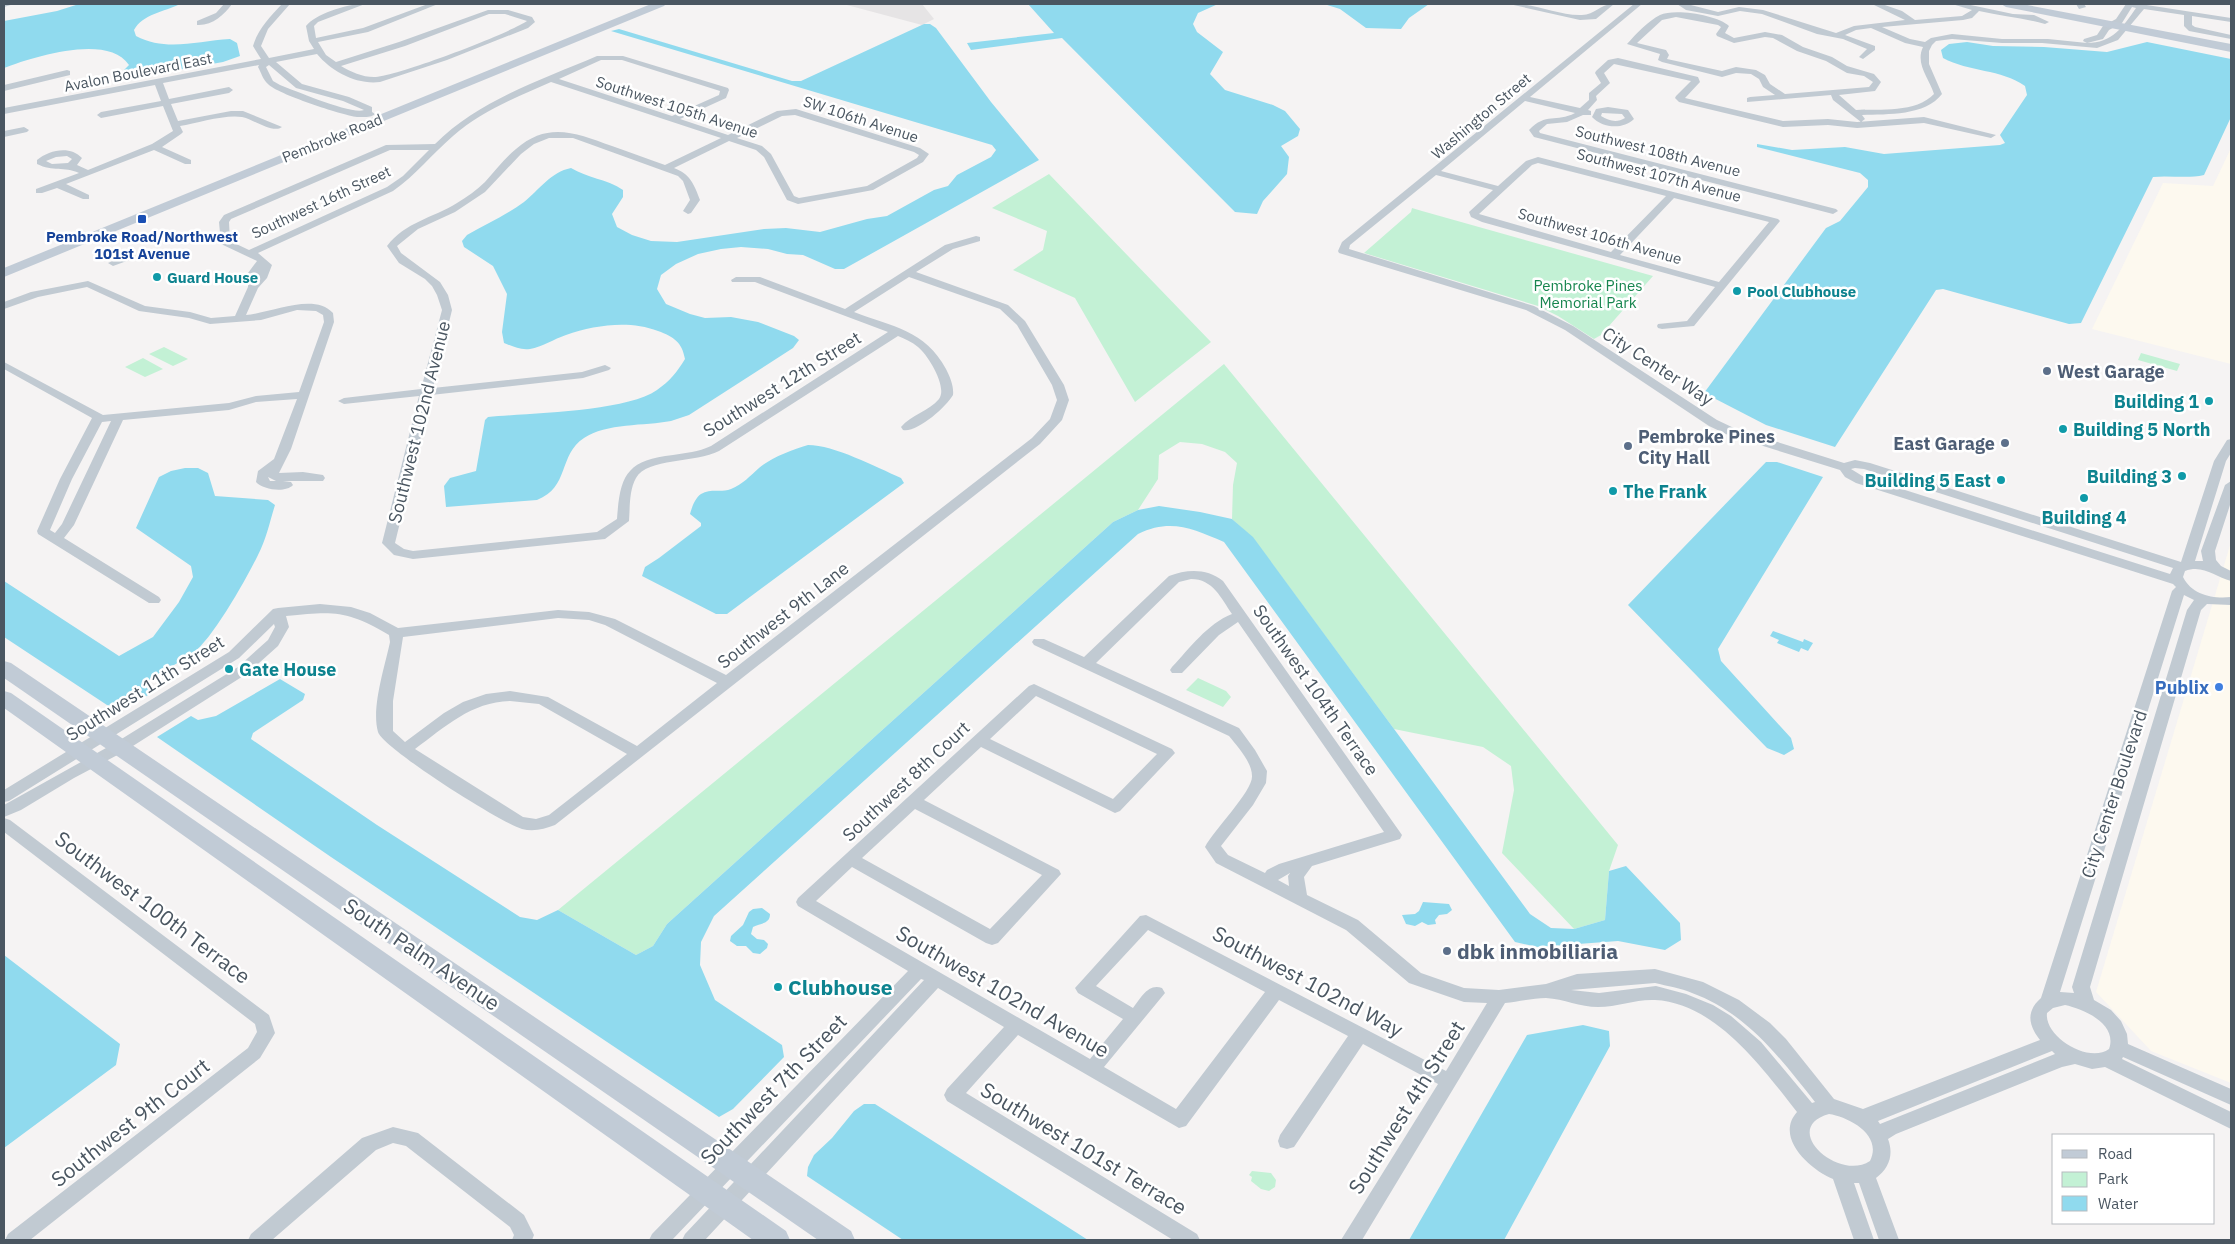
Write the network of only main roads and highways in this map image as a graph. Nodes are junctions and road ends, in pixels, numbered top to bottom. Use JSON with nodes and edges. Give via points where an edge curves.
{"nodes":[{"id":1,"x":641,"y":4,"type":"edge"},
{"id":2,"x":660,"y":4,"type":"edge"},
{"id":3,"x":2006,"y":4,"type":"edge"},
{"id":4,"x":2029,"y":4,"type":"edge"},
{"id":5,"x":2122,"y":24,"type":"junction"},
{"id":6,"x":2231,"y":43,"type":"edge"},
{"id":7,"x":2231,"y":48,"type":"edge"},
{"id":8,"x":372,"y":115,"type":"junction"},
{"id":9,"x":76,"y":238,"type":"junction"},
{"id":10,"x":4,"y":263,"type":"edge"},
{"id":11,"x":4,"y":273,"type":"edge"},
{"id":12,"x":4,"y":668,"type":"edge"},
{"id":13,"x":4,"y":698,"type":"edge"},
{"id":14,"x":776,"y":1240,"type":"edge"},
{"id":15,"x":841,"y":1240,"type":"edge"}],
"edges":[{"from":1,"to":8,"type":"main road","name":"Pembroke Road"},
{"from":2,"to":8,"type":"main road","name":"Pembroke Road"},
{"from":3,"to":5,"type":"main road"},
{"from":4,"to":5,"type":"main road"},
{"from":5,"to":6,"type":"main road"},
{"from":5,"to":7,"type":"main road"},
{"from":8,"to":9,"type":"main road","name":"Pembroke Road"},
{"from":9,"to":10,"type":"main road","name":"Pembroke Road"},
{"from":9,"to":11,"type":"main road","name":"Pembroke Road"},
{"from":12,"to":15,"type":"main road","name":"South Palm Avenue"},
{"from":13,"to":14,"type":"main road","name":"South Palm Avenue"}]}
